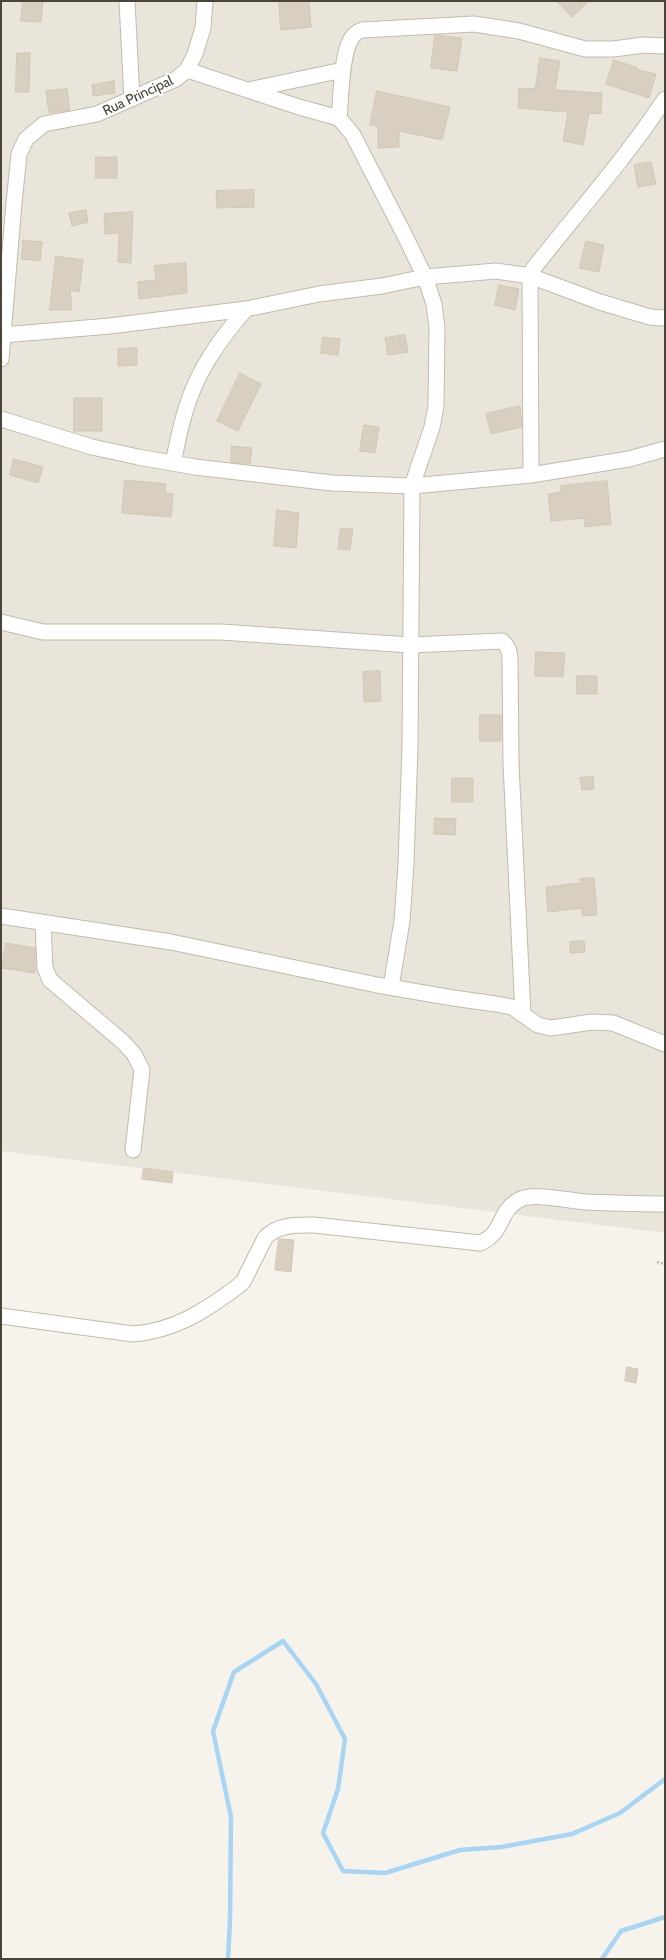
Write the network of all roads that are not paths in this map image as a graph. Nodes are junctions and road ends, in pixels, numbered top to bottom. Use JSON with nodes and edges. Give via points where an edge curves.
{"nodes":[{"id":1,"x":127,"y":1,"type":"edge"},
{"id":2,"x":205,"y":1,"type":"edge"},
{"id":3,"x":665,"y":46,"type":"edge"},
{"id":4,"x":187,"y":70,"type":"junction"},
{"id":5,"x":343,"y":70,"type":"junction"},
{"id":6,"x":247,"y":90,"type":"junction"},
{"id":7,"x":132,"y":99,"type":"junction"},
{"id":8,"x":665,"y":99,"type":"edge"},
{"id":9,"x":339,"y":118,"type":"junction"},
{"id":10,"x":7,"y":203,"type":"edge"},
{"id":11,"x":530,"y":276,"type":"junction"},
{"id":12,"x":425,"y":277,"type":"junction"},
{"id":13,"x":246,"y":309,"type":"junction"},
{"id":14,"x":665,"y":317,"type":"edge"},
{"id":15,"x":3,"y":336,"type":"junction"},
{"id":16,"x":1,"y":359,"type":"edge"},
{"id":17,"x":1,"y":419,"type":"edge"},
{"id":18,"x":665,"y":450,"type":"edge"},
{"id":19,"x":173,"y":463,"type":"junction"},
{"id":20,"x":531,"y":475,"type":"junction"},
{"id":21,"x":412,"y":486,"type":"junction"},
{"id":22,"x":1,"y":622,"type":"edge"},
{"id":23,"x":410,"y":644,"type":"junction"},
{"id":24,"x":1,"y":916,"type":"edge"},
{"id":25,"x":43,"y":924,"type":"junction"},
{"id":26,"x":391,"y":987,"type":"junction"},
{"id":27,"x":524,"y":1014,"type":"junction"},
{"id":28,"x":663,"y":1045,"type":"edge"},
{"id":29,"x":133,"y":1150,"type":"dead end"},
{"id":30,"x":665,"y":1204,"type":"edge"},
{"id":31,"x":1,"y":1316,"type":"edge"}],
"edges":[{"from":1,"to":7,"type":"street"},
{"from":2,"to":4,"type":"street","name":"Rua Principal","via":[[203,28]]},
{"from":3,"to":5,"type":"street","via":[[585,49],[519,31],[474,24],[374,28],[354,34],[349,42]]},
{"from":4,"to":6,"type":"street"},
{"from":4,"to":7,"type":"street","name":"Rua Principal","via":[[176,79]]},
{"from":5,"to":6,"type":"street"},
{"from":5,"to":9,"type":"street"},
{"from":6,"to":9,"type":"street"},
{"from":7,"to":10,"type":"street","name":"Rua Principal","via":[[97,114],[44,124],[34,131],[26,139],[19,154]]},
{"from":8,"to":11,"type":"street"},
{"from":9,"to":12,"type":"street","via":[[353,135]]},
{"from":10,"to":15,"type":"street","name":"Rua Principal"},
{"from":11,"to":12,"type":"street","via":[[496,272]]},
{"from":11,"to":14,"type":"street","via":[[600,302],[650,317]]},
{"from":11,"to":20,"type":"street"},
{"from":12,"to":13,"type":"street"},
{"from":12,"to":21,"type":"street","via":[[434,304],[437,328],[436,406],[432,427]]},
{"from":13,"to":15,"type":"street"},
{"from":13,"to":19,"type":"street","via":[[225,333],[200,374],[185,410]]},
{"from":15,"to":16,"type":"street","name":"Rua Principal"},
{"from":17,"to":19,"type":"street","via":[[92,447]]},
{"from":18,"to":20,"type":"street"},
{"from":19,"to":21,"type":"street","via":[[258,476],[332,483]]},
{"from":20,"to":21,"type":"street"},
{"from":21,"to":23,"type":"street"},
{"from":22,"to":23,"type":"street","via":[[43,632],[221,632]]},
{"from":23,"to":26,"type":"street","via":[[406,864],[402,921]]},
{"from":23,"to":27,"type":"street","via":[[502,641],[509,650],[511,764]]},
{"from":24,"to":25,"type":"street"},
{"from":25,"to":26,"type":"street","via":[[172,942]]},
{"from":25,"to":29,"type":"street","via":[[45,968],[50,980],[124,1042],[142,1070]]},
{"from":26,"to":27,"type":"street","via":[[512,1007]]},
{"from":27,"to":28,"type":"street","via":[[538,1026],[551,1028],[592,1022],[613,1023]]},
{"from":30,"to":31,"type":"street","via":[[584,1202],[529,1197],[517,1200],[506,1212],[491,1239],[480,1243],[314,1224],[295,1225],[270,1232],[243,1282],[237,1287],[183,1322],[170,1327],[134,1334]]}]}
